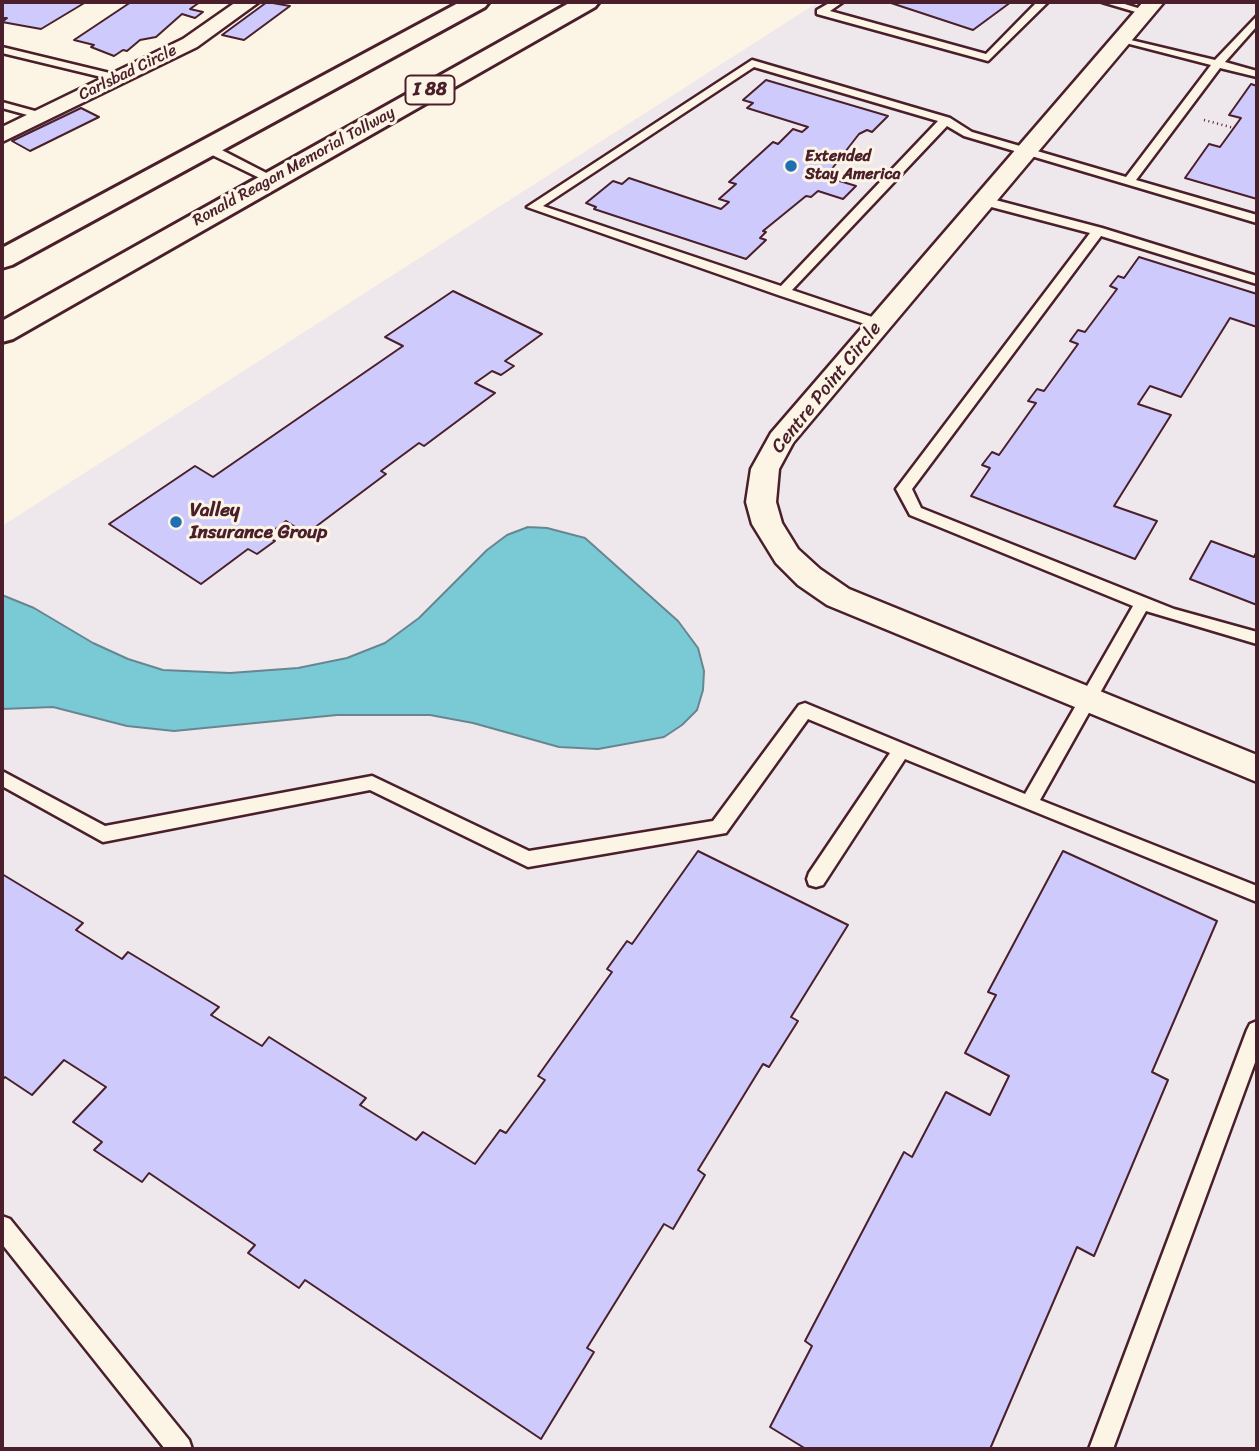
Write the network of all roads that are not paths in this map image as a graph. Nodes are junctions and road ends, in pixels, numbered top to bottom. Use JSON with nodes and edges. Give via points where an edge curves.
{"nodes":[{"id":1,"x":249,"y":2,"type":"edge"},
{"id":2,"x":452,"y":2,"type":"edge"},
{"id":3,"x":477,"y":2,"type":"edge"},
{"id":4,"x":587,"y":2,"type":"edge"},
{"id":5,"x":838,"y":2,"type":"edge"},
{"id":6,"x":1043,"y":2,"type":"edge"},
{"id":7,"x":1107,"y":2,"type":"edge"},
{"id":8,"x":1150,"y":7,"type":"edge"},
{"id":9,"x":1257,"y":19,"type":"edge"},
{"id":10,"x":1122,"y":39,"type":"junction"},
{"id":11,"x":2,"y":50,"type":"edge"},
{"id":12,"x":1218,"y":63,"type":"junction"},
{"id":13,"x":360,"y":65,"type":"junction"},
{"id":14,"x":1257,"y":74,"type":"edge"},
{"id":15,"x":118,"y":78,"type":"junction"},
{"id":16,"x":2,"y":105,"type":"edge"},
{"id":17,"x":42,"y":116,"type":"junction"},
{"id":18,"x":946,"y":120,"type":"junction"},
{"id":19,"x":2,"y":135,"type":"edge"},
{"id":20,"x":208,"y":148,"type":"junction"},
{"id":21,"x":1026,"y":152,"type":"junction"},
{"id":22,"x":272,"y":179,"type":"junction"},
{"id":23,"x":1128,"y":182,"type":"junction"},
{"id":24,"x":984,"y":201,"type":"junction"},
{"id":25,"x":1257,"y":219,"type":"edge"},
{"id":26,"x":1098,"y":231,"type":"junction"},
{"id":27,"x":2,"y":259,"type":"edge"},
{"id":28,"x":1257,"y":280,"type":"edge"},
{"id":29,"x":783,"y":292,"type":"junction"},
{"id":30,"x":879,"y":324,"type":"junction"},
{"id":31,"x":2,"y":333,"type":"edge"},
{"id":32,"x":1142,"y":604,"type":"junction"},
{"id":33,"x":1257,"y":638,"type":"edge"},
{"id":34,"x":1086,"y":700,"type":"junction"},
{"id":35,"x":902,"y":750,"type":"junction"},
{"id":36,"x":1257,"y":769,"type":"edge"},
{"id":37,"x":2,"y":778,"type":"edge"},
{"id":38,"x":1029,"y":803,"type":"junction"},
{"id":39,"x":816,"y":879,"type":"dead end"},
{"id":40,"x":1257,"y":894,"type":"edge"},
{"id":41,"x":1257,"y":1030,"type":"edge"},
{"id":42,"x":2,"y":1227,"type":"edge"},
{"id":43,"x":180,"y":1449,"type":"edge"},
{"id":44,"x":1101,"y":1449,"type":"edge"}],
"edges":[{"from":1,"to":15,"type":"street","name":"Carlsbad Circle","via":[[190,43]]},
{"from":2,"to":13,"type":"highway"},
{"from":3,"to":13,"type":"highway"},
{"from":4,"to":22,"type":"highway","name":"Ronald Reagan Memorial Tollway","number":"I 88"},
{"from":5,"to":6,"type":"lane","via":[[821,12],[988,58]]},
{"from":7,"to":8,"type":"lane"},
{"from":8,"to":10,"type":"street","name":"Centre Point Circle"},
{"from":9,"to":12,"type":"lane"},
{"from":10,"to":12,"type":"lane"},
{"from":10,"to":21,"type":"street","name":"Centre Point Circle"},
{"from":11,"to":15,"type":"lane"},
{"from":12,"to":14,"type":"lane"},
{"from":12,"to":23,"type":"lane"},
{"from":13,"to":20,"type":"highway"},
{"from":15,"to":17,"type":"street","name":"Carlsbad Circle"},
{"from":16,"to":17,"type":"lane"},
{"from":17,"to":19,"type":"street","name":"Carlsbad Circle"},
{"from":18,"to":21,"type":"lane","via":[[968,134]]},
{"from":18,"to":29,"type":"lane"},
{"from":18,"to":29,"type":"lane","via":[[752,63],[533,207]]},
{"from":20,"to":22,"type":"lane"},
{"from":20,"to":27,"type":"highway"},
{"from":21,"to":23,"type":"lane"},
{"from":21,"to":24,"type":"street","name":"Centre Point Circle"},
{"from":22,"to":31,"type":"highway","name":"Ronald Reagan Memorial Tollway","number":"I 88"},
{"from":23,"to":25,"type":"lane"},
{"from":24,"to":26,"type":"lane"},
{"from":24,"to":30,"type":"street","name":"Centre Point Circle"},
{"from":26,"to":28,"type":"lane"},
{"from":26,"to":32,"type":"lane","via":[[904,489],[915,511]]},
{"from":29,"to":30,"type":"lane"},
{"from":30,"to":34,"type":"street","name":"Centre Point Circle","via":[[769,459],[761,502],[771,533],[796,566],[838,597]]},
{"from":32,"to":33,"type":"lane"},
{"from":32,"to":34,"type":"lane"},
{"from":34,"to":36,"type":"street","name":"Centre Point Circle"},
{"from":34,"to":38,"type":"lane"},
{"from":35,"to":37,"type":"lane","via":[[805,710],[719,828],[528,859],[372,783],[103,834]]},
{"from":35,"to":38,"type":"lane"},
{"from":35,"to":39,"type":"lane"},
{"from":38,"to":40,"type":"lane"},
{"from":41,"to":44,"type":"lane"},
{"from":42,"to":43,"type":"lane"}]}
